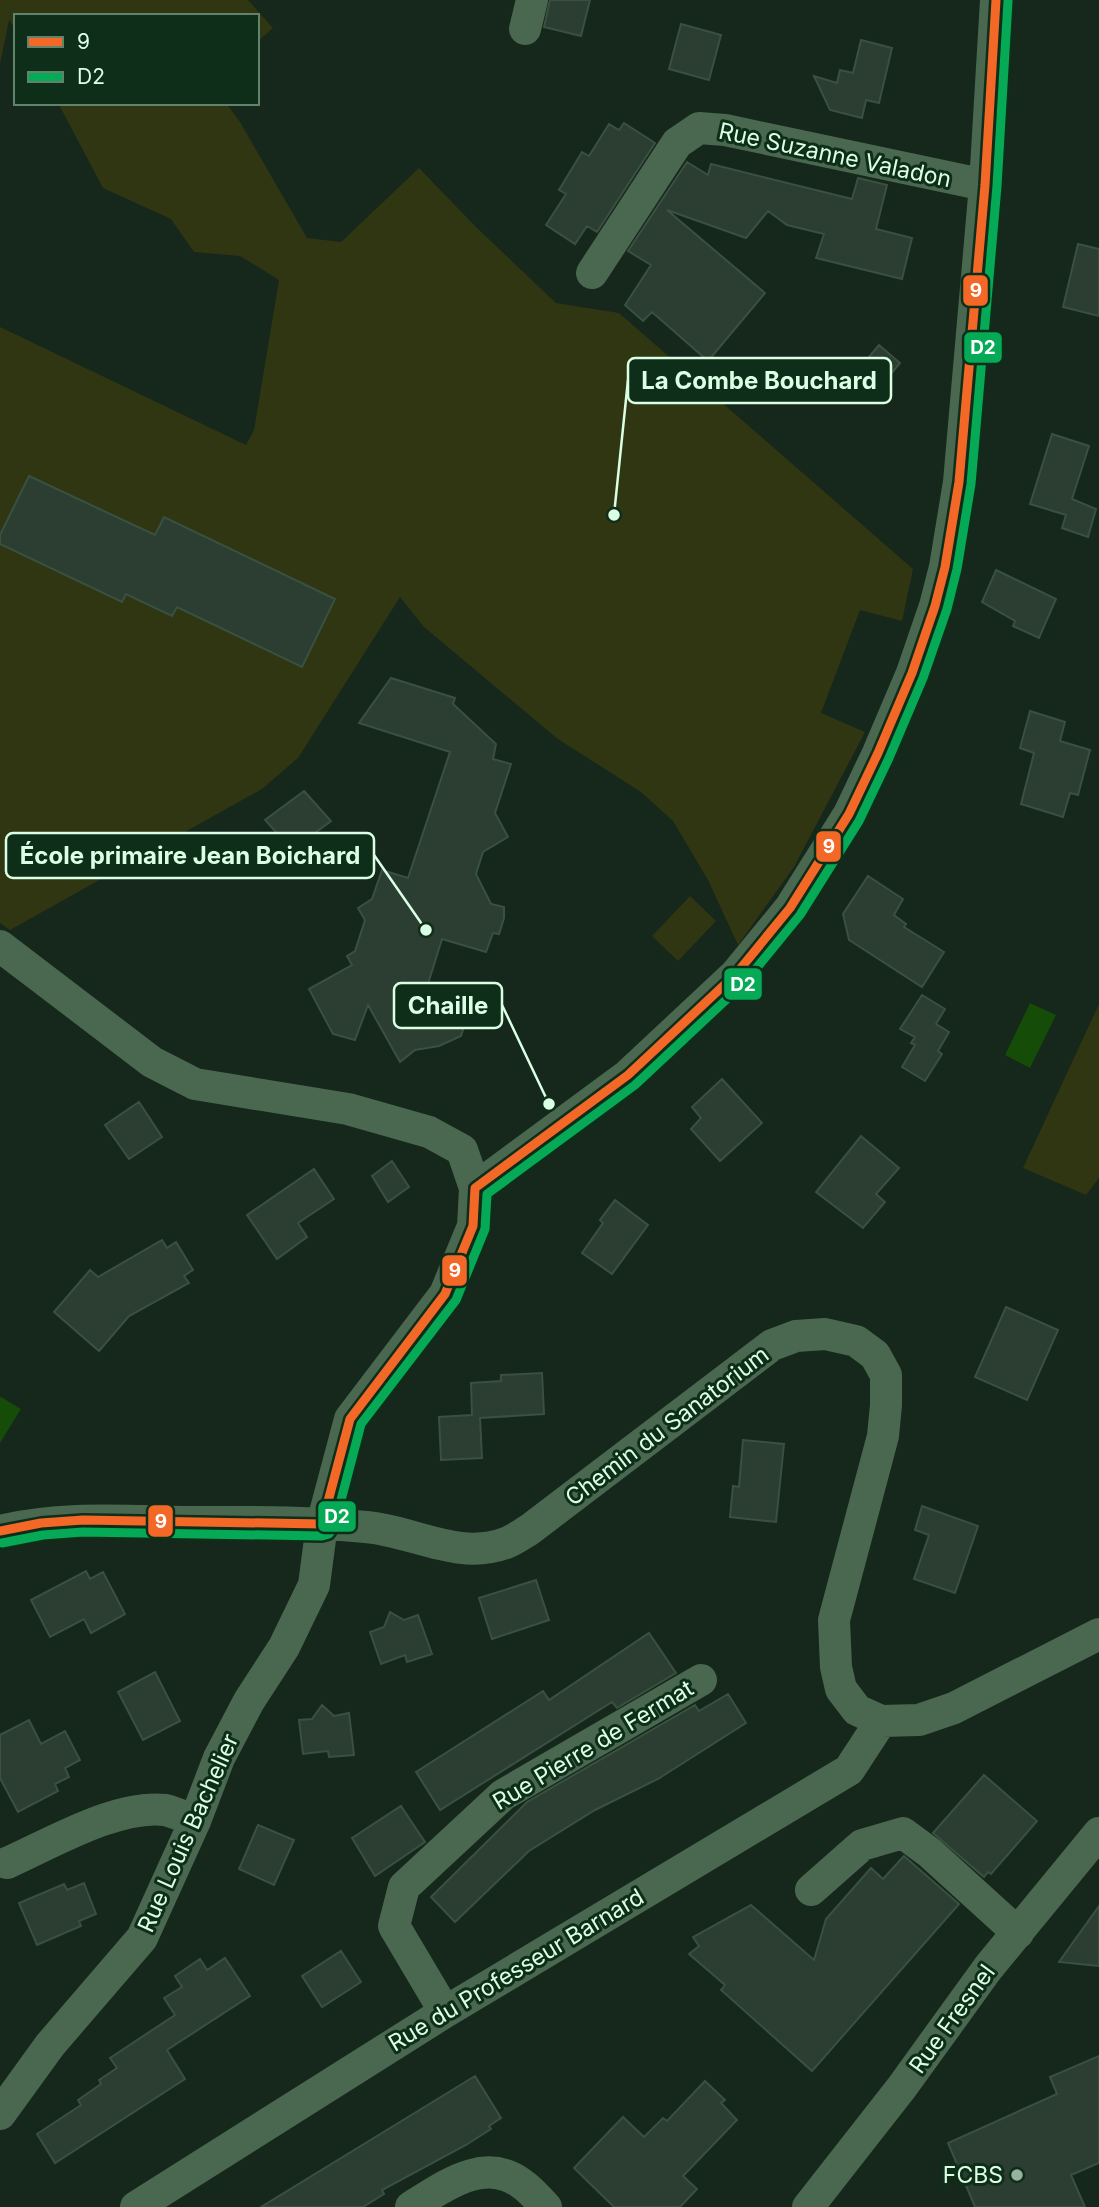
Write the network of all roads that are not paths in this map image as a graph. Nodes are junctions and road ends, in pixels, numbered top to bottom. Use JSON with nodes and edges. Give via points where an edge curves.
{"nodes":[{"id":1,"x":996,"y":0,"type":"edge"},
{"id":2,"x":985,"y":185,"type":"junction"},
{"id":3,"x":592,"y":273,"type":"dead end"},
{"id":4,"x":0,"y":946,"type":"edge"},
{"id":5,"x":475,"y":1188,"type":"junction"},
{"id":6,"x":322,"y":1524,"type":"junction"},
{"id":7,"x":0,"y":1531,"type":"edge"},
{"id":8,"x":1099,"y":1634,"type":"edge"},
{"id":9,"x":701,"y":1680,"type":"dead end"},
{"id":10,"x":881,"y":1721,"type":"junction"},
{"id":11,"x":195,"y":1821,"type":"junction"},
{"id":12,"x":1096,"y":1841,"type":"edge"},
{"id":13,"x":6,"y":1863,"type":"dead end"},
{"id":14,"x":811,"y":1890,"type":"dead end"},
{"id":15,"x":1017,"y":1933,"type":"junction"},
{"id":16,"x":445,"y":2012,"type":"junction"},
{"id":17,"x":0,"y":2114,"type":"edge"},
{"id":18,"x":136,"y":2207,"type":"edge"},
{"id":19,"x":411,"y":2207,"type":"edge"},
{"id":20,"x":546,"y":2207,"type":"edge"},
{"id":21,"x":808,"y":2207,"type":"edge"}],
"edges":[{"from":1,"to":2,"type":"street"},
{"from":2,"to":3,"type":"street","name":"Rue Suzanne Valadon","via":[[699,128],[677,143]]},
{"from":2,"to":5,"type":"street","via":[[959,482],[945,567],[912,673],[849,814],[790,908],[736,974],[628,1075]]},
{"from":4,"to":5,"type":"street","via":[[152,1062],[195,1084],[348,1109],[429,1132],[462,1150]]},
{"from":5,"to":6,"type":"street","name":"Rue Louis Bachelier","via":[[473,1226],[445,1294],[350,1419]]},
{"from":6,"to":7,"type":"street","name":"Chemin du Sanatorium","via":[[83,1520]]},
{"from":6,"to":10,"type":"street","name":"Chemin du Sanatorium","via":[[405,1533],[456,1549],[507,1543],[772,1345],[796,1336],[825,1334],[856,1341],[875,1355],[886,1375],[886,1405],[883,1436],[834,1620],[836,1667],[841,1689],[857,1710]]},
{"from":6,"to":11,"type":"street","name":"Rue Louis Bachelier","via":[[314,1585],[284,1647],[219,1758]]},
{"from":8,"to":10,"type":"street","via":[[954,1708],[919,1720]]},
{"from":9,"to":16,"type":"street","name":"Rue Pierre de Fermat","via":[[503,1795],[404,1886],[394,1926]]},
{"from":10,"to":16,"type":"street","name":"Rue du Professeur Barnard","via":[[849,1770]]},
{"from":11,"to":13,"type":"street","via":[[166,1810],[135,1810],[111,1816]]},
{"from":11,"to":17,"type":"street","name":"Rue Louis Bachelier","via":[[142,1938],[50,2045]]},
{"from":12,"to":15,"type":"street","name":"Rue Fresnel"},
{"from":14,"to":15,"type":"street","via":[[862,1845],[903,1833]]},
{"from":15,"to":21,"type":"street","name":"Rue Fresnel"},
{"from":16,"to":18,"type":"street","name":"Rue du Professeur Barnard"},
{"from":19,"to":20,"type":"street","via":[[462,2176],[494,2171],[521,2182]]}]}
